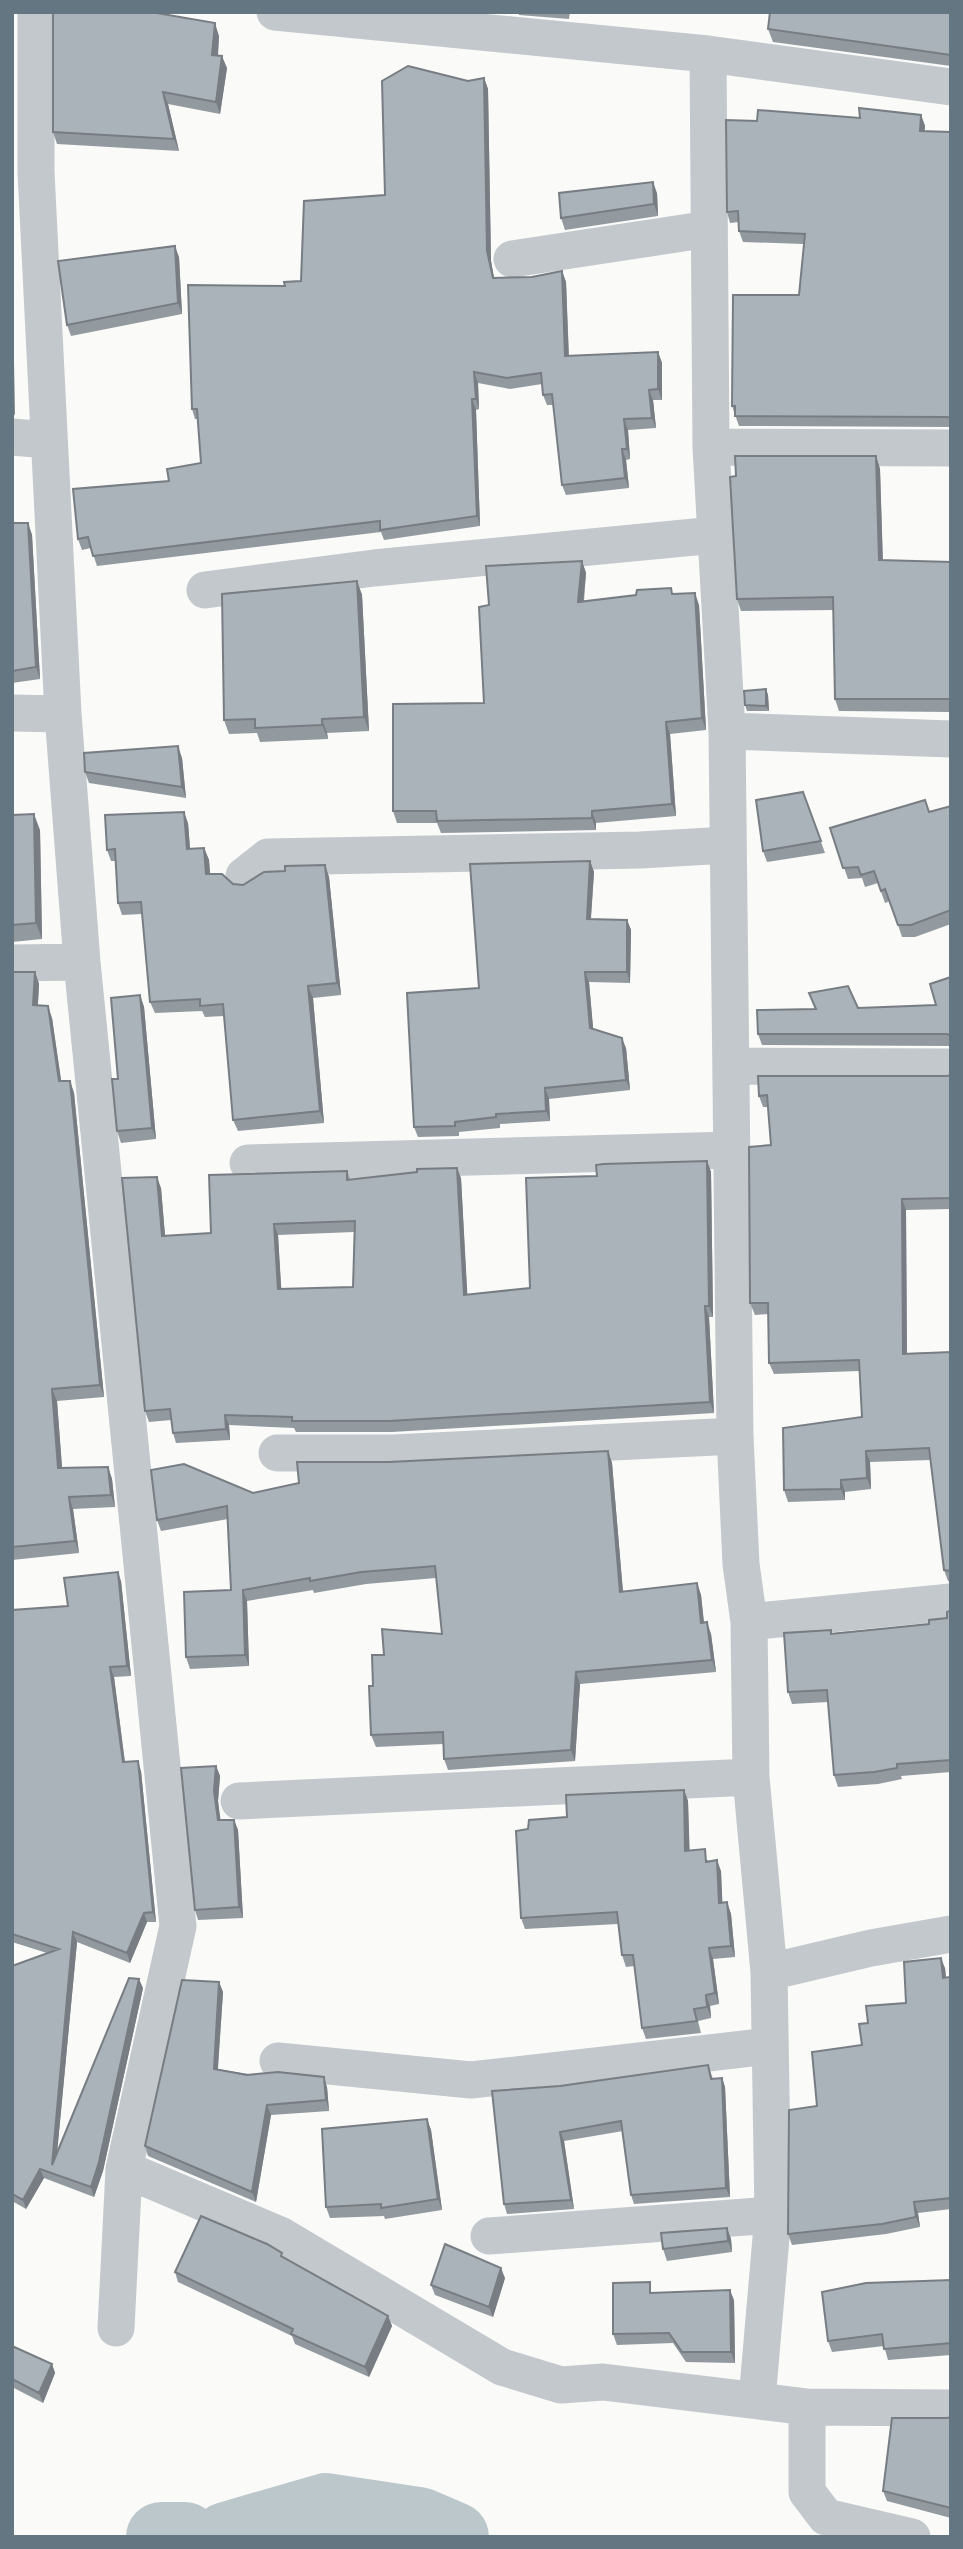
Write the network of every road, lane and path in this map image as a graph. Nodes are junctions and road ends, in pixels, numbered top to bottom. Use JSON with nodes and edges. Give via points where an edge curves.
{"nodes":[{"id":1,"x":36,"y":12,"type":"edge"},
{"id":2,"x":275,"y":12,"type":"edge"},
{"id":3,"x":708,"y":54,"type":"junction"},
{"id":4,"x":951,"y":87,"type":"edge"},
{"id":5,"x":24,"y":171,"type":"edge"},
{"id":6,"x":709,"y":229,"type":"junction"},
{"id":7,"x":512,"y":259,"type":"dead end"},
{"id":8,"x":30,"y":438,"type":"edge"},
{"id":9,"x":711,"y":447,"type":"junction"},
{"id":10,"x":951,"y":448,"type":"edge"},
{"id":11,"x":715,"y":535,"type":"junction"},
{"id":12,"x":205,"y":590,"type":"dead end"},
{"id":13,"x":12,"y":713,"type":"edge"},
{"id":14,"x":63,"y":714,"type":"junction"},
{"id":15,"x":727,"y":731,"type":"junction"},
{"id":16,"x":951,"y":739,"type":"edge"},
{"id":17,"x":729,"y":845,"type":"junction"},
{"id":18,"x":244,"y":876,"type":"dead end"},
{"id":19,"x":82,"y":962,"type":"junction"},
{"id":20,"x":12,"y":963,"type":"edge"},
{"id":21,"x":732,"y":1066,"type":"junction"},
{"id":22,"x":951,"y":1067,"type":"edge"},
{"id":23,"x":731,"y":1150,"type":"junction"},
{"id":24,"x":248,"y":1163,"type":"dead end"},
{"id":25,"x":734,"y":1436,"type":"junction"},
{"id":26,"x":277,"y":1453,"type":"dead end"},
{"id":27,"x":951,"y":1602,"type":"edge"},
{"id":28,"x":749,"y":1622,"type":"junction"},
{"id":29,"x":751,"y":1777,"type":"junction"},
{"id":30,"x":239,"y":1801,"type":"dead end"},
{"id":31,"x":951,"y":1934,"type":"edge"},
{"id":32,"x":769,"y":1972,"type":"junction"},
{"id":33,"x":770,"y":2046,"type":"junction"},
{"id":34,"x":278,"y":2062,"type":"dead end"},
{"id":35,"x":124,"y":2169,"type":"junction"},
{"id":36,"x":773,"y":2216,"type":"junction"},
{"id":37,"x":489,"y":2236,"type":"dead end"},
{"id":38,"x":116,"y":2328,"type":"dead end"},
{"id":39,"x":757,"y":2400,"type":"junction"},
{"id":40,"x":807,"y":2407,"type":"junction"},
{"id":41,"x":951,"y":2408,"type":"edge"},
{"id":42,"x":912,"y":2537,"type":"edge"}],
"edges":[{"from":1,"to":5,"type":"street"},
{"from":2,"to":3,"type":"street"},
{"from":3,"to":4,"type":"street"},
{"from":3,"to":6,"type":"street"},
{"from":5,"to":8,"type":"street"},
{"from":6,"to":7,"type":"street"},
{"from":6,"to":9,"type":"street"},
{"from":8,"to":14,"type":"street"},
{"from":9,"to":10,"type":"street"},
{"from":9,"to":11,"type":"street"},
{"from":11,"to":12,"type":"street","via":[[374,568]]},
{"from":11,"to":15,"type":"street"},
{"from":13,"to":14,"type":"street"},
{"from":14,"to":19,"type":"street"},
{"from":15,"to":16,"type":"street"},
{"from":15,"to":17,"type":"street"},
{"from":17,"to":18,"type":"street","via":[[268,857]]},
{"from":17,"to":21,"type":"street"},
{"from":19,"to":20,"type":"street"},
{"from":19,"to":35,"type":"street","via":[[178,1926]]},
{"from":21,"to":22,"type":"street"},
{"from":21,"to":23,"type":"street"},
{"from":23,"to":24,"type":"street"},
{"from":23,"to":25,"type":"street"},
{"from":25,"to":26,"type":"street"},
{"from":25,"to":28,"type":"street"},
{"from":27,"to":28,"type":"street"},
{"from":28,"to":29,"type":"street"},
{"from":29,"to":30,"type":"street"},
{"from":29,"to":32,"type":"street"},
{"from":31,"to":32,"type":"street"},
{"from":32,"to":33,"type":"street"},
{"from":33,"to":34,"type":"street","via":[[471,2080]]},
{"from":33,"to":36,"type":"street"},
{"from":35,"to":38,"type":"street"},
{"from":35,"to":39,"type":"street","via":[[280,2235],[502,2367],[561,2385],[603,2382]]},
{"from":36,"to":37,"type":"street"},
{"from":36,"to":39,"type":"street"},
{"from":39,"to":40,"type":"street"},
{"from":40,"to":41,"type":"street"},
{"from":40,"to":42,"type":"street","via":[[807,2492],[826,2517]]}]}
